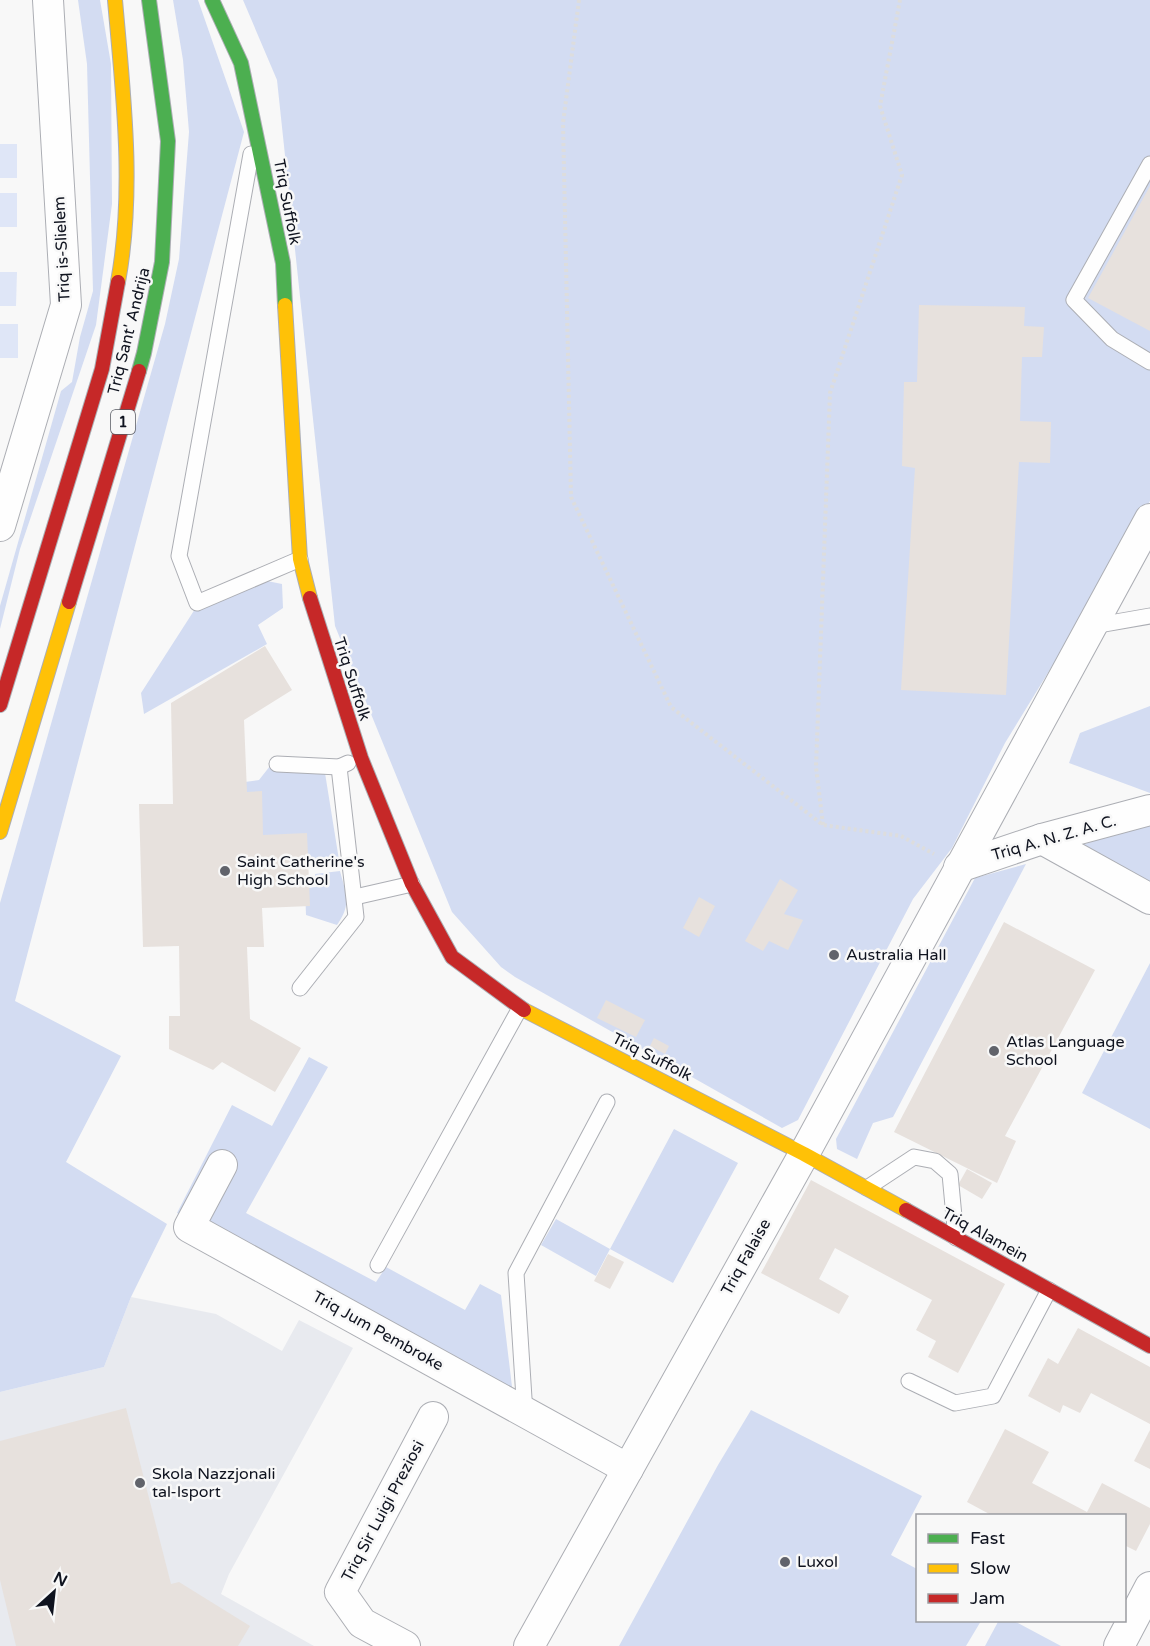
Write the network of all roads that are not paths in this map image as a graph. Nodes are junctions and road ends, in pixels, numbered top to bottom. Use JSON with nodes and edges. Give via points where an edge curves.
{"nodes":[{"id":1,"x":48,"y":0,"type":"edge"},
{"id":2,"x":115,"y":0,"type":"edge"},
{"id":3,"x":149,"y":0,"type":"edge"},
{"id":4,"x":212,"y":0,"type":"edge"},
{"id":5,"x":255,"y":128,"type":"junction"},
{"id":6,"x":1150,"y":164,"type":"edge"},
{"id":7,"x":1150,"y":362,"type":"edge"},
{"id":8,"x":1150,"y":519,"type":"edge"},
{"id":9,"x":0,"y":526,"type":"edge"},
{"id":10,"x":300,"y":559,"type":"junction"},
{"id":11,"x":1150,"y":616,"type":"edge"},
{"id":12,"x":1093,"y":626,"type":"junction"},
{"id":13,"x":0,"y":705,"type":"edge"},
{"id":14,"x":361,"y":758,"type":"junction"},
{"id":15,"x":277,"y":764,"type":"dead end"},
{"id":16,"x":339,"y":767,"type":"junction"},
{"id":17,"x":1150,"y":810,"type":"edge"},
{"id":18,"x":0,"y":832,"type":"edge"},
{"id":19,"x":1042,"y":839,"type":"junction"},
{"id":20,"x":959,"y":867,"type":"junction"},
{"id":21,"x":412,"y":884,"type":"junction"},
{"id":22,"x":355,"y":897,"type":"junction"},
{"id":23,"x":1150,"y":899,"type":"edge"},
{"id":24,"x":300,"y":988,"type":"dead end"},
{"id":25,"x":520,"y":1008,"type":"junction"},
{"id":26,"x":607,"y":1102,"type":"dead end"},
{"id":27,"x":804,"y":1154,"type":"junction"},
{"id":28,"x":222,"y":1165,"type":"dead end"},
{"id":29,"x":867,"y":1188,"type":"junction"},
{"id":30,"x":956,"y":1238,"type":"junction"},
{"id":31,"x":378,"y":1265,"type":"dead end"},
{"id":32,"x":1049,"y":1290,"type":"junction"},
{"id":33,"x":1150,"y":1346,"type":"edge"},
{"id":34,"x":909,"y":1381,"type":"dead end"},
{"id":35,"x":525,"y":1414,"type":"junction"},
{"id":36,"x":433,"y":1417,"type":"dead end"},
{"id":37,"x":628,"y":1469,"type":"junction"},
{"id":38,"x":1150,"y":1587,"type":"edge"},
{"id":39,"x":405,"y":1646,"type":"edge"},
{"id":40,"x":529,"y":1646,"type":"edge"},
{"id":41,"x":1119,"y":1646,"type":"edge"}],
"edges":[{"from":1,"to":9,"type":"street","name":"Triq is-Slielem","via":[[66,305]]},
{"from":2,"to":13,"type":"main road","name":"Triq Sant' Andrija","number":"1","via":[[127,141],[124,251],[102,369]]},
{"from":3,"to":18,"type":"main road","name":"Triq Sant' Andrija","number":"1","via":[[168,141],[162,262],[144,353]]},
{"from":4,"to":5,"type":"main road","name":"Triq Suffolk","via":[[241,63]]},
{"from":5,"to":10,"type":"main road","name":"Triq Suffolk","via":[[283,263]]},
{"from":5,"to":10,"type":"lane","via":[[179,556],[196,603]]},
{"from":6,"to":7,"type":"lane","via":[[1074,300],[1112,339]]},
{"from":8,"to":12,"type":"street","name":"Triq Falaise"},
{"from":10,"to":14,"type":"main road","name":"Triq Suffolk","via":[[315,619]]},
{"from":11,"to":12,"type":"lane"},
{"from":12,"to":20,"type":"street","name":"Triq Falaise"},
{"from":14,"to":16,"type":"lane"},
{"from":14,"to":21,"type":"main road","name":"Triq Suffolk"},
{"from":15,"to":16,"type":"lane"},
{"from":16,"to":22,"type":"lane"},
{"from":17,"to":19,"type":"street","name":"Triq A. N. Z. A. C."},
{"from":19,"to":20,"type":"street","name":"Triq A. N. Z. A. C."},
{"from":19,"to":23,"type":"street"},
{"from":20,"to":27,"type":"street","name":"Triq Falaise"},
{"from":21,"to":22,"type":"lane"},
{"from":21,"to":25,"type":"main road","name":"Triq Suffolk","via":[[452,957]]},
{"from":22,"to":24,"type":"lane","via":[[356,917]]},
{"from":25,"to":27,"type":"main road","name":"Triq Suffolk"},
{"from":25,"to":31,"type":"lane"},
{"from":26,"to":35,"type":"lane","via":[[516,1274]]},
{"from":27,"to":29,"type":"main road","name":"Triq Alamein"},
{"from":27,"to":37,"type":"street","name":"Triq Falaise"},
{"from":28,"to":35,"type":"street","name":"Triq Jum Pembroke","via":[[189,1227]]},
{"from":29,"to":30,"type":"main road","name":"Triq Alamein"},
{"from":29,"to":30,"type":"lane","via":[[914,1158],[935,1161],[950,1174]]},
{"from":30,"to":32,"type":"main road","name":"Triq Alamein"},
{"from":32,"to":33,"type":"main road","name":"Triq Alamein"},
{"from":32,"to":34,"type":"lane","via":[[993,1396],[955,1403]]},
{"from":35,"to":37,"type":"street","name":"Triq Jum Pembroke"},
{"from":36,"to":39,"type":"street","name":"Triq Sir Luigi Preziosi","via":[[340,1592],[362,1623]]},
{"from":37,"to":40,"type":"street","name":"Triq Falaise"},
{"from":38,"to":41,"type":"street"}]}
